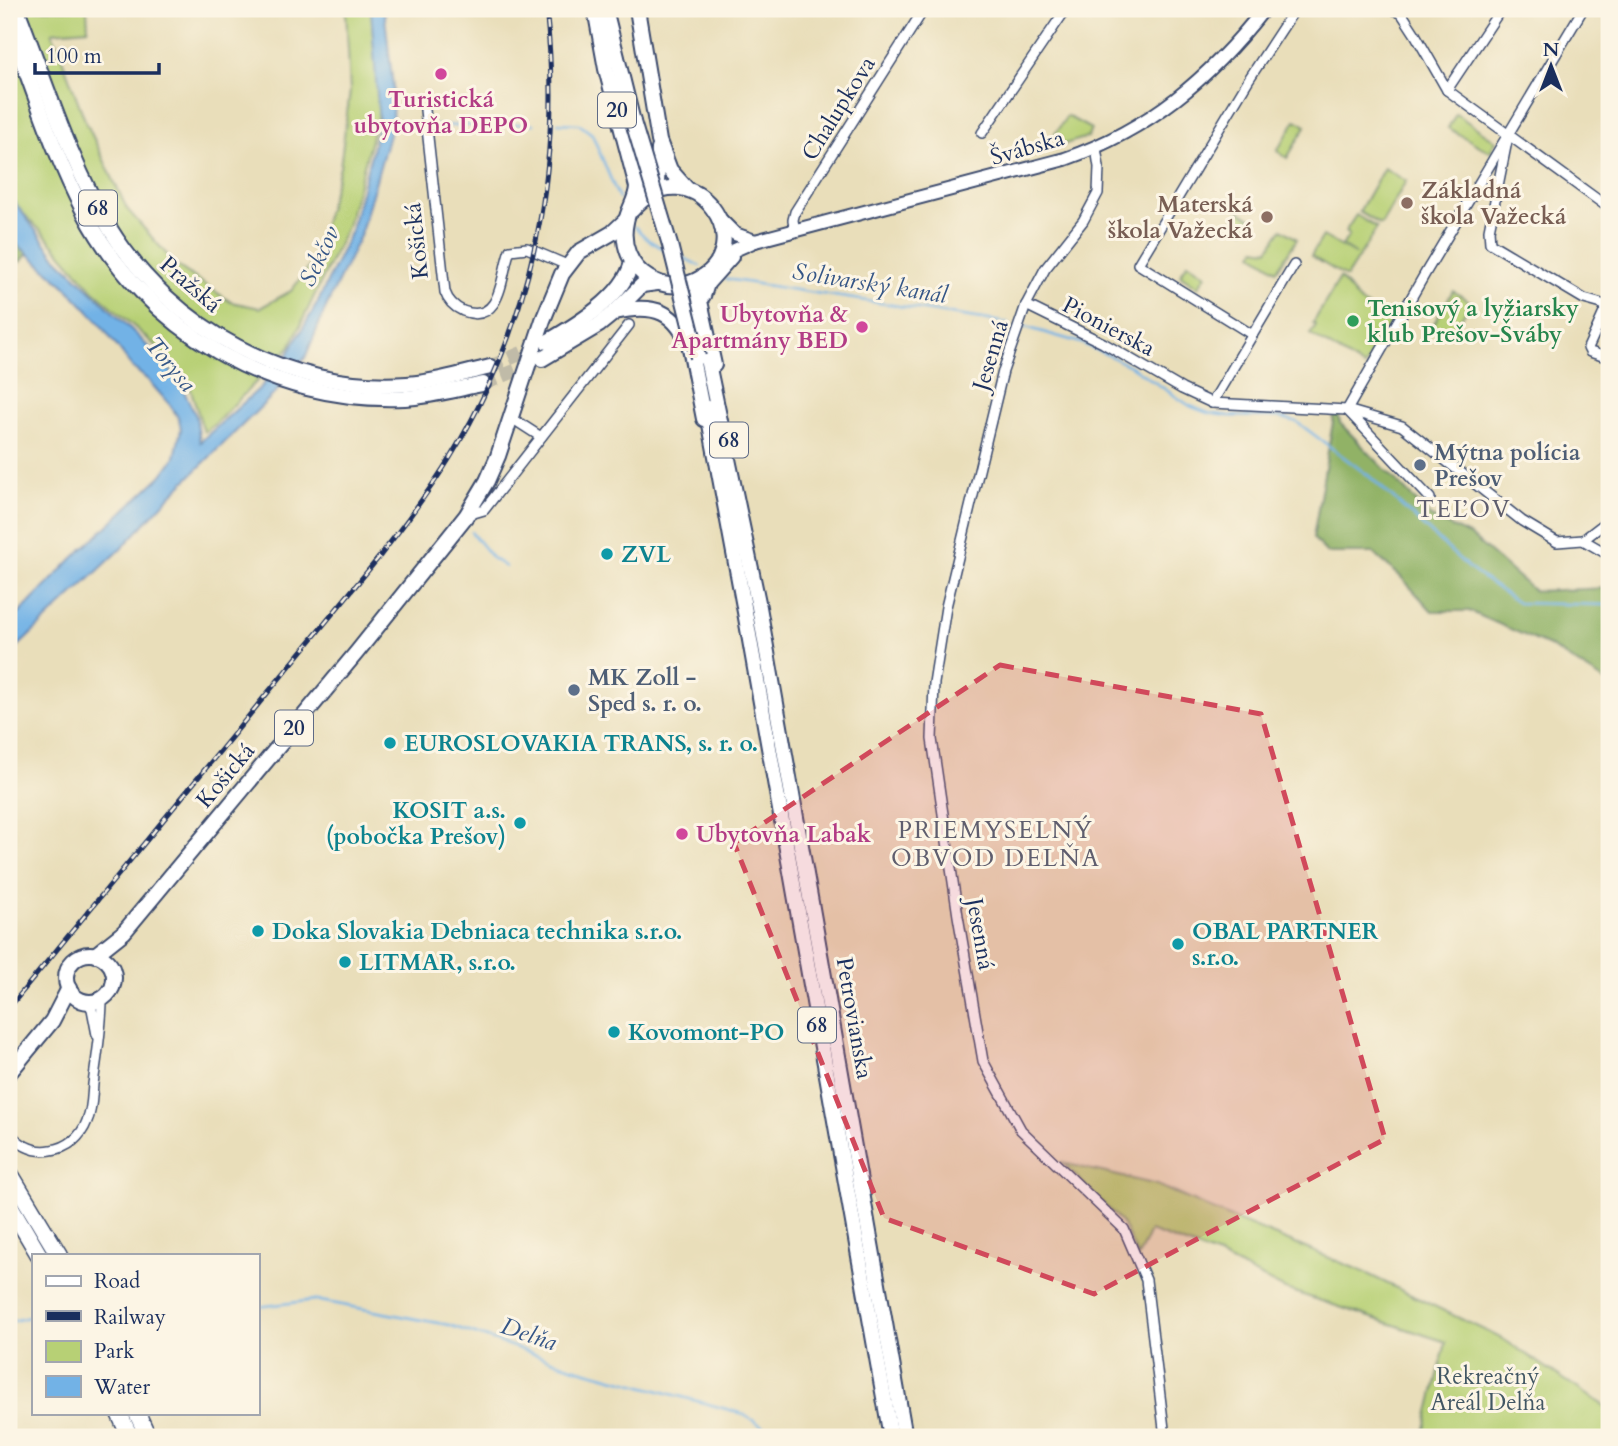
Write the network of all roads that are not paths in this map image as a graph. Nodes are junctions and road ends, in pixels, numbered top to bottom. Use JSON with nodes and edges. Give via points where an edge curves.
{"nodes":[{"id":1,"x":17,"y":9,"type":"edge"},
{"id":2,"x":595,"y":9,"type":"edge"},
{"id":3,"x":605,"y":9,"type":"edge"},
{"id":4,"x":613,"y":9,"type":"edge"},
{"id":5,"x":637,"y":9,"type":"edge"},
{"id":6,"x":924,"y":9,"type":"edge"},
{"id":7,"x":1066,"y":9,"type":"edge"},
{"id":8,"x":1264,"y":9,"type":"edge"},
{"id":9,"x":1295,"y":9,"type":"edge"},
{"id":10,"x":1393,"y":9,"type":"edge"},
{"id":11,"x":1501,"y":9,"type":"edge"},
{"id":12,"x":1583,"y":9,"type":"edge"},
{"id":13,"x":9,"y":25,"type":"edge"},
{"id":14,"x":1447,"y":90,"type":"junction"},
{"id":15,"x":425,"y":115,"type":"dead end"},
{"id":16,"x":637,"y":121,"type":"junction"},
{"id":17,"x":982,"y":133,"type":"dead end"},
{"id":18,"x":1508,"y":136,"type":"junction"},
{"id":19,"x":659,"y":141,"type":"junction"},
{"id":20,"x":1096,"y":148,"type":"junction"},
{"id":21,"x":1486,"y":172,"type":"junction"},
{"id":22,"x":1500,"y":180,"type":"junction"},
{"id":23,"x":687,"y":189,"type":"junction"},
{"id":24,"x":651,"y":192,"type":"junction"},
{"id":25,"x":1606,"y":206,"type":"edge"},
{"id":26,"x":629,"y":215,"type":"junction"},
{"id":27,"x":721,"y":220,"type":"junction"},
{"id":28,"x":795,"y":231,"type":"junction"},
{"id":29,"x":596,"y":241,"type":"junction"},
{"id":30,"x":755,"y":241,"type":"junction"},
{"id":31,"x":630,"y":259,"type":"junction"},
{"id":32,"x":717,"y":262,"type":"junction"},
{"id":33,"x":567,"y":265,"type":"junction"},
{"id":34,"x":1294,"y":265,"type":"dead end"},
{"id":35,"x":704,"y":276,"type":"junction"},
{"id":36,"x":661,"y":284,"type":"junction"},
{"id":37,"x":1026,"y":305,"type":"junction"},
{"id":38,"x":1608,"y":306,"type":"edge"},
{"id":39,"x":615,"y":312,"type":"junction"},
{"id":40,"x":704,"y":319,"type":"junction"},
{"id":41,"x":629,"y":325,"type":"dead end"},
{"id":42,"x":1251,"y":334,"type":"junction"},
{"id":43,"x":547,"y":342,"type":"tunnel mouth"},
{"id":44,"x":698,"y":354,"type":"junction"},
{"id":45,"x":1609,"y":358,"type":"edge"},
{"id":46,"x":245,"y":359,"type":"junction"},
{"id":47,"x":542,"y":359,"type":"tunnel mouth"},
{"id":48,"x":490,"y":367,"type":"tunnel mouth"},
{"id":49,"x":483,"y":384,"type":"tunnel mouth"},
{"id":50,"x":1212,"y":403,"type":"junction"},
{"id":51,"x":1347,"y":410,"type":"junction"},
{"id":52,"x":510,"y":417,"type":"junction"},
{"id":53,"x":541,"y":438,"type":"junction"},
{"id":54,"x":1430,"y":498,"type":"dead end"},
{"id":55,"x":466,"y":516,"type":"junction"},
{"id":56,"x":1609,"y":520,"type":"edge"},
{"id":57,"x":1583,"y":540,"type":"junction"},
{"id":58,"x":1609,"y":555,"type":"edge"},
{"id":59,"x":752,"y":609,"type":"junction"},
{"id":60,"x":124,"y":932,"type":"junction"},
{"id":61,"x":95,"y":955,"type":"junction"},
{"id":62,"x":111,"y":965,"type":"junction"},
{"id":63,"x":69,"y":988,"type":"junction"},
{"id":64,"x":91,"y":1000,"type":"junction"},
{"id":65,"x":52,"y":1021,"type":"junction"},
{"id":66,"x":98,"y":1040,"type":"junction"},
{"id":67,"x":9,"y":1073,"type":"edge"},
{"id":68,"x":9,"y":1133,"type":"edge"},
{"id":69,"x":9,"y":1172,"type":"edge"},
{"id":70,"x":9,"y":1204,"type":"edge"},
{"id":71,"x":38,"y":1254,"type":"edge"},
{"id":72,"x":58,"y":1254,"type":"edge"},
{"id":73,"x":119,"y":1414,"type":"edge"},
{"id":74,"x":137,"y":1414,"type":"edge"},
{"id":75,"x":130,"y":1437,"type":"edge"},
{"id":76,"x":148,"y":1437,"type":"edge"},
{"id":77,"x":891,"y":1437,"type":"edge"},
{"id":78,"x":905,"y":1437,"type":"edge"},
{"id":79,"x":1165,"y":1437,"type":"edge"}],
"edges":[{"from":1,"to":46,"type":"main road","name":"Pražská","number":"68","via":[[88,188],[117,240],[178,308]]},
{"from":2,"to":26,"type":"main road","number":"20","via":[[636,187]]},
{"from":3,"to":16,"type":"main road"},
{"from":4,"to":16,"type":"main road"},
{"from":5,"to":19,"type":"main road","number":"20"},
{"from":6,"to":28,"type":"street","name":"Chalupkova","via":[[795,212]]},
{"from":7,"to":17,"type":"street"},
{"from":8,"to":20,"type":"street","name":"Švábska","via":[[1197,83],[1144,122]]},
{"from":9,"to":42,"type":"street","via":[[1138,264]]},
{"from":10,"to":14,"type":"street","via":[[1402,14]]},
{"from":11,"to":14,"type":"street"},
{"from":12,"to":18,"type":"street"},
{"from":13,"to":46,"type":"main road","name":"Pražská","number":"68","via":[[72,186],[113,259],[167,317],[194,337]]},
{"from":14,"to":18,"type":"street"},
{"from":15,"to":33,"type":"street","name":"Košická","via":[[445,292],[452,304],[474,313],[492,306],[510,250],[527,248]]},
{"from":16,"to":44,"type":"main road","via":[[688,282]]},
{"from":18,"to":21,"type":"street"},
{"from":18,"to":22,"type":"street"},
{"from":18,"to":25,"type":"street"},
{"from":19,"to":23,"type":"main road","number":"20","via":[[670,170]]},
{"from":19,"to":24,"type":"main road","via":[[657,182]]},
{"from":20,"to":28,"type":"street","name":"Švábska"},
{"from":20,"to":37,"type":"street","name":"Pionierska","via":[[1098,192]]},
{"from":21,"to":22,"type":"street"},
{"from":21,"to":51,"type":"street"},
{"from":22,"to":38,"type":"street","via":[[1490,243],[1584,299]]},
{"from":23,"to":24,"type":"main road"},
{"from":23,"to":27,"type":"main road","via":[[710,202]]},
{"from":24,"to":26,"type":"main road"},
{"from":26,"to":29,"type":"main road","name":"Košická","number":"20","via":[[612,233]]},
{"from":26,"to":31,"type":"main road","via":[[626,244]]},
{"from":27,"to":30,"type":"street","via":[[735,234]]},
{"from":27,"to":32,"type":"main road","via":[[723,242]]},
{"from":28,"to":30,"type":"street","name":"Švábska"},
{"from":29,"to":31,"type":"main road","via":[[618,247]]},
{"from":29,"to":33,"type":"main road","name":"Košická","number":"20"},
{"from":30,"to":32,"type":"street","name":"Švábska"},
{"from":30,"to":40,"type":"street","via":[[728,260],[708,284]]},
{"from":31,"to":36,"type":"main road","via":[[638,270]]},
{"from":31,"to":43,"type":"main road","via":[[626,280],[588,315]]},
{"from":32,"to":35,"type":"main road"},
{"from":33,"to":52,"type":"main road","name":"Košická","number":"20"},
{"from":34,"to":42,"type":"street"},
{"from":35,"to":36,"type":"main road","via":[[685,285]]},
{"from":35,"to":40,"type":"main road","number":"68","via":[[698,292]]},
{"from":36,"to":39,"type":"main road","via":[[642,285]]},
{"from":36,"to":44,"type":"main road","via":[[679,304]]},
{"from":37,"to":50,"type":"street","name":"Pionierska"},
{"from":37,"to":79,"type":"street","name":"Jesenná","via":[[991,416],[946,607],[932,710],[937,780],[984,1061],[1021,1130],[1124,1229],[1146,1280]]},
{"from":38,"to":45,"type":"street","via":[[1588,348]]},
{"from":39,"to":44,"type":"main road","via":[[638,307],[664,313]]},
{"from":39,"to":47,"type":"main road"},
{"from":40,"to":59,"type":"main road","number":"68","via":[[750,537]]},
{"from":41,"to":53,"type":"street","name":"Košická"},
{"from":42,"to":50,"type":"street"},
{"from":44,"to":59,"type":"main road"},
{"from":46,"to":48,"type":"main road","name":"Pražská","number":"68","via":[[324,378],[374,384],[435,380]]},
{"from":46,"to":49,"type":"main road","name":"Pražská","number":"68","via":[[267,376],[314,390],[371,398],[438,394]]},
{"from":50,"to":51,"type":"street","name":"Pionierska"},
{"from":51,"to":54,"type":"street"},
{"from":51,"to":57,"type":"street","name":"Pionierska","via":[[1402,426],[1522,521],[1557,542]]},
{"from":52,"to":53,"type":"street"},
{"from":52,"to":55,"type":"main road","name":"Košická","number":"20","via":[[498,456]]},
{"from":53,"to":55,"type":"street","name":"Košická","via":[[484,510]]},
{"from":55,"to":60,"type":"main road","name":"Košická","number":"20"},
{"from":56,"to":57,"type":"street"},
{"from":57,"to":58,"type":"street"},
{"from":59,"to":77,"type":"main road","name":"Petrovianska","number":"68"},
{"from":59,"to":78,"type":"main road","name":"Petrovianska","number":"68"},
{"from":60,"to":61,"type":"main road","name":"Košická","number":"20"},
{"from":60,"to":62,"type":"main road","name":"Košická","number":"20"},
{"from":61,"to":62,"type":"main road"},
{"from":61,"to":63,"type":"main road","name":"Košická","number":"20","via":[[80,956],[69,966]]},
{"from":62,"to":64,"type":"main road","name":"Košická","number":"20","via":[[113,986]]},
{"from":63,"to":64,"type":"main road"},
{"from":63,"to":65,"type":"main road","name":"Košická","number":"20"},
{"from":64,"to":65,"type":"main road","name":"Košická","number":"20"},
{"from":64,"to":66,"type":"street"},
{"from":64,"to":66,"type":"street","via":[[103,1017]]},
{"from":65,"to":67,"type":"main road","name":"Košická","number":"20"},
{"from":66,"to":68,"type":"street","via":[[89,1119],[76,1138],[58,1149],[37,1151]]},
{"from":69,"to":72,"type":"highway"},
{"from":70,"to":71,"type":"highway"},
{"from":73,"to":75,"type":"highway"},
{"from":74,"to":76,"type":"highway"}]}
